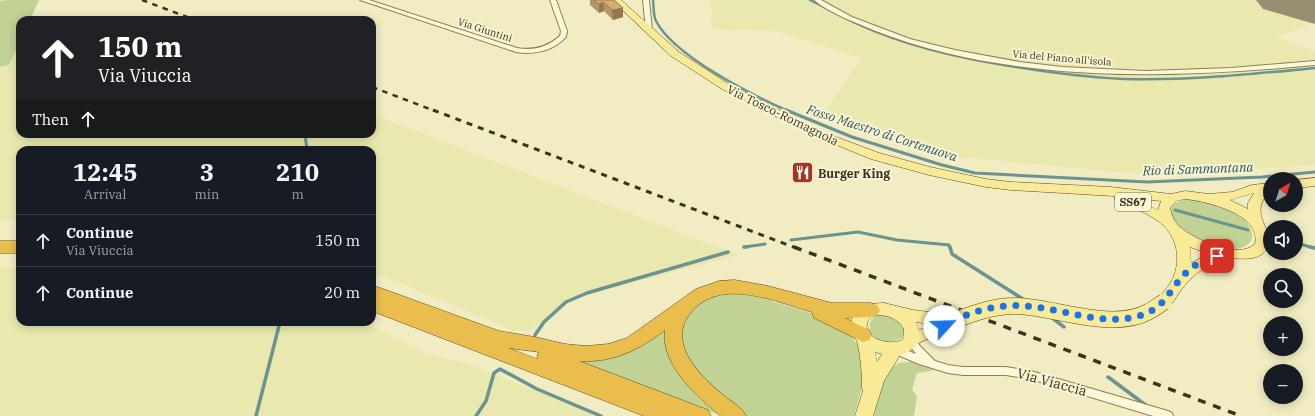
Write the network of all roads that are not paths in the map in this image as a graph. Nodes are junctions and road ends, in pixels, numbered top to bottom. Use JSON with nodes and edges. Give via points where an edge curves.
{"nodes":[{"id":1,"x":363,"y":0,"type":"edge"},
{"id":2,"x":553,"y":0,"type":"edge"},
{"id":3,"x":616,"y":0,"type":"edge"},
{"id":4,"x":646,"y":0,"type":"edge"},
{"id":5,"x":817,"y":0,"type":"edge"},
{"id":6,"x":649,"y":30,"type":"junction"},
{"id":7,"x":1315,"y":62,"type":"edge"},
{"id":8,"x":1315,"y":182,"type":"edge"},
{"id":9,"x":1303,"y":183,"type":"edge"},
{"id":10,"x":1263,"y":187,"type":"edge"},
{"id":11,"x":1095,"y":190,"type":"junction"},
{"id":12,"x":1263,"y":193,"type":"edge"},
{"id":13,"x":1171,"y":198,"type":"junction"},
{"id":14,"x":1210,"y":198,"type":"junction"},
{"id":15,"x":1167,"y":221,"type":"junction"},
{"id":16,"x":1256,"y":224,"type":"junction"},
{"id":17,"x":1179,"y":234,"type":"junction"},
{"id":18,"x":16,"y":238,"type":"edge"},
{"id":19,"x":0,"y":239,"type":"edge"},
{"id":20,"x":16,"y":247,"type":"edge"},
{"id":21,"x":0,"y":248,"type":"edge"},
{"id":22,"x":1224,"y":254,"type":"junction"},
{"id":23,"x":1179,"y":281,"type":"junction"},
{"id":24,"x":376,"y":292,"type":"edge"},
{"id":25,"x":789,"y":300,"type":"junction"},
{"id":26,"x":685,"y":305,"type":"junction"},
{"id":27,"x":376,"y":306,"type":"edge"},
{"id":28,"x":871,"y":310,"type":"junction"},
{"id":29,"x":895,"y":312,"type":"junction"},
{"id":30,"x":953,"y":321,"type":"junction"},
{"id":31,"x":864,"y":337,"type":"junction"},
{"id":32,"x":498,"y":338,"type":"junction"},
{"id":33,"x":911,"y":340,"type":"junction"},
{"id":34,"x":895,"y":350,"type":"junction"},
{"id":35,"x":933,"y":365,"type":"junction"},
{"id":36,"x":870,"y":392,"type":"junction"},
{"id":37,"x":667,"y":416,"type":"edge"},
{"id":38,"x":701,"y":416,"type":"edge"},
{"id":39,"x":736,"y":416,"type":"edge"},
{"id":40,"x":864,"y":416,"type":"edge"},
{"id":41,"x":1168,"y":416,"type":"edge"}],
"edges":[{"from":1,"to":2,"type":"street","name":"Via Giuntini","via":[[528,52],[549,47],[563,37],[564,31]]},
{"from":3,"to":6,"type":"main road","name":"Via Tosco-Romagnola"},
{"from":4,"to":6,"type":"street"},
{"from":5,"to":7,"type":"street","name":"Via del Piano all'isola","via":[[857,21],[906,40],[1026,66],[1097,72],[1172,74]]},
{"from":6,"to":11,"type":"main road","name":"Via Tosco-Romagnola","number":"SS67","via":[[676,54],[754,103],[816,133],[889,160],[956,178],[1011,186]]},
{"from":8,"to":9,"type":"main road"},
{"from":10,"to":14,"type":"main road","number":"SS67","via":[[1252,188],[1233,196]]},
{"from":11,"to":13,"type":"main road","name":"Via Tosco-Romagnola","number":"SS67"},
{"from":11,"to":15,"type":"main road","name":"Via Tosco-Romagnola","number":"SS67","via":[[1134,203]]},
{"from":12,"to":16,"type":"main road","number":"SS67","via":[[1254,201]]},
{"from":13,"to":14,"type":"main road","number":"SS67","via":[[1184,195]]},
{"from":13,"to":15,"type":"main road","number":"SS67","via":[[1164,208]]},
{"from":14,"to":16,"type":"main road","number":"SS67","via":[[1233,207]]},
{"from":15,"to":17,"type":"main road","number":"SS67"},
{"from":16,"to":22,"type":"main road","number":"SS67","via":[[1263,239],[1257,251],[1245,255]]},
{"from":17,"to":22,"type":"main road","number":"SS67","via":[[1202,247]]},
{"from":17,"to":23,"type":"main road","via":[[1185,255]]},
{"from":18,"to":19,"type":"highway"},
{"from":20,"to":21,"type":"highway"},
{"from":22,"to":23,"type":"main road","via":[[1194,266]]},
{"from":23,"to":30,"type":"main road","bridge":true,"via":[[1164,302],[1150,312],[1120,319],[1093,318],[1034,306],[1019,306],[992,308]]},
{"from":24,"to":32,"type":"highway"},
{"from":25,"to":26,"type":"highway","via":[[751,289],[726,286],[704,292]]},
{"from":25,"to":28,"type":"highway","via":[[832,310]]},
{"from":25,"to":31,"type":"highway","via":[[834,319]]},
{"from":26,"to":32,"type":"highway","via":[[633,343],[601,353],[568,354],[539,345]]},
{"from":26,"to":39,"type":"highway","via":[[674,329],[675,346],[680,360],[702,387]]},
{"from":27,"to":37,"type":"highway"},
{"from":28,"to":29,"type":"main road","via":[[885,309]]},
{"from":28,"to":31,"type":"main road","via":[[860,320]]},
{"from":29,"to":30,"type":"main road"},
{"from":29,"to":33,"type":"main road","via":[[908,322],[912,331]]},
{"from":30,"to":33,"type":"main road","via":[[936,331]]},
{"from":31,"to":34,"type":"main road","via":[[878,347]]},
{"from":31,"to":36,"type":"main road","via":[[870,366]]},
{"from":32,"to":38,"type":"highway"},
{"from":33,"to":34,"type":"main road","via":[[904,347]]},
{"from":33,"to":35,"type":"street"},
{"from":34,"to":35,"type":"street","name":"Via Viaccia"},
{"from":34,"to":36,"type":"main road"},
{"from":35,"to":41,"type":"street","name":"Via Viaccia","via":[[963,372],[1006,371],[1031,375]]},
{"from":36,"to":40,"type":"main road"}]}
